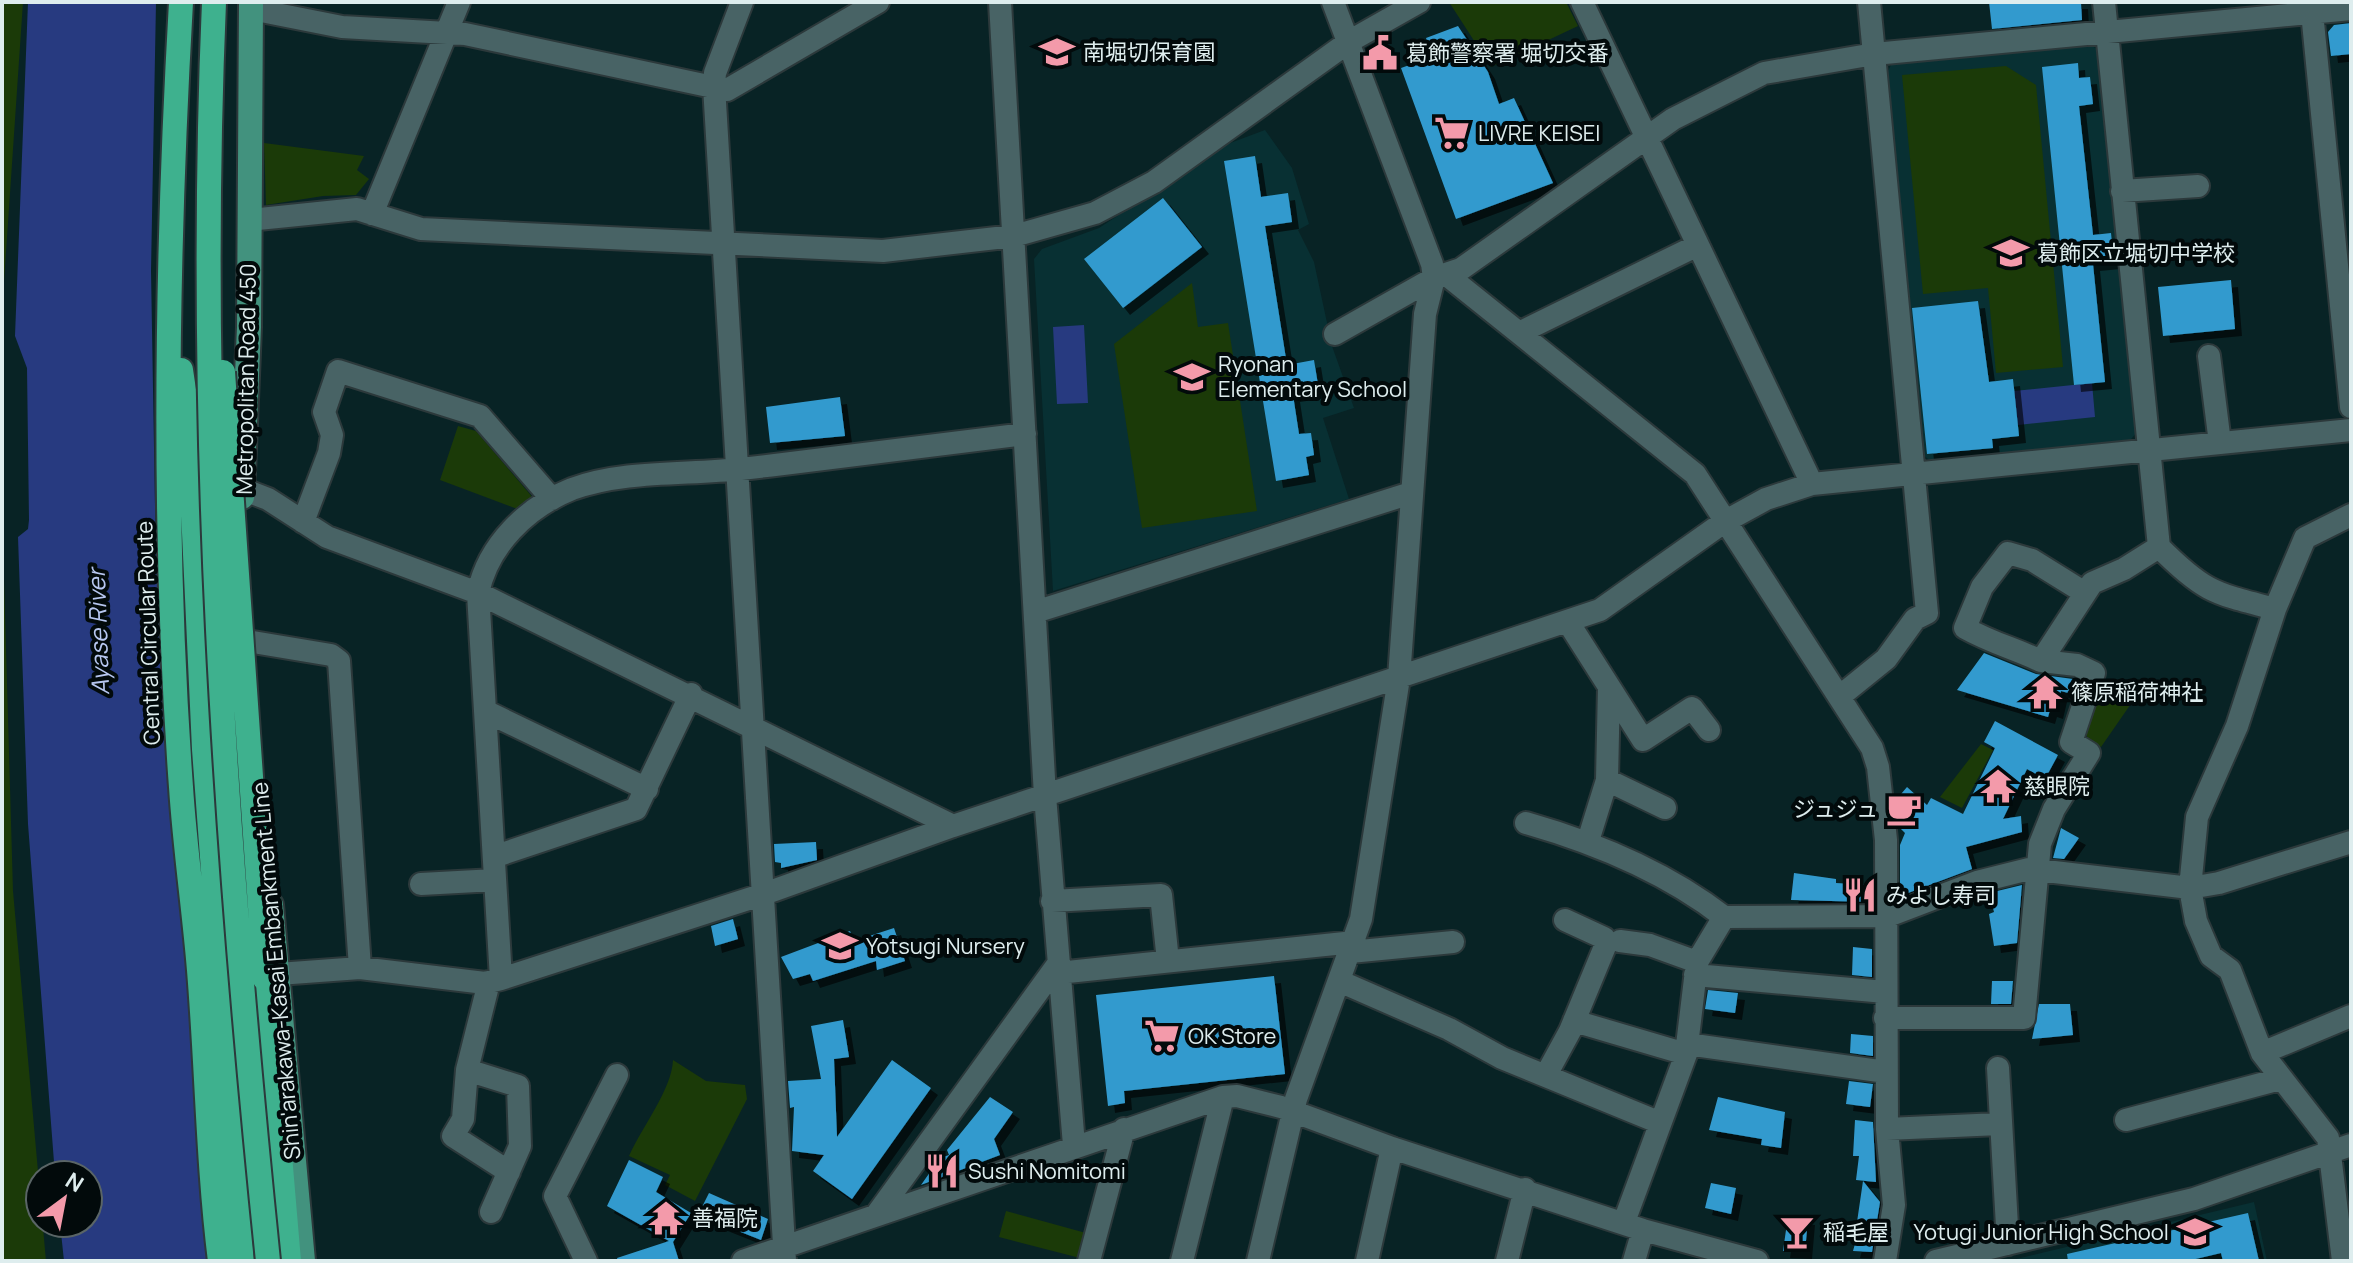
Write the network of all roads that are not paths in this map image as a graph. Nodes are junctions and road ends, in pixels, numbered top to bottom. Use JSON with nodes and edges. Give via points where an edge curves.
{"nodes":[{"id":1,"x":181,"y":2,"type":"edge"},
{"id":2,"x":214,"y":2,"type":"edge"},
{"id":3,"x":459,"y":2,"type":"edge"},
{"id":4,"x":742,"y":2,"type":"edge"},
{"id":5,"x":878,"y":2,"type":"edge"},
{"id":6,"x":1000,"y":2,"type":"edge"},
{"id":7,"x":1333,"y":2,"type":"edge"},
{"id":8,"x":1419,"y":2,"type":"edge"},
{"id":9,"x":1582,"y":2,"type":"edge"},
{"id":10,"x":1869,"y":2,"type":"edge"},
{"id":11,"x":2104,"y":2,"type":"edge"},
{"id":12,"x":251,"y":6,"type":"edge"},
{"id":13,"x":2311,"y":8,"type":"edge"},
{"id":14,"x":2351,"y":9,"type":"edge"},
{"id":15,"x":2107,"y":31,"type":"junction"},
{"id":16,"x":447,"y":33,"type":"junction"},
{"id":17,"x":1350,"y":41,"type":"junction"},
{"id":18,"x":1874,"y":54,"type":"junction"},
{"id":19,"x":714,"y":86,"type":"junction"},
{"id":20,"x":1645,"y":138,"type":"junction"},
{"id":21,"x":210,"y":170,"type":"junction"},
{"id":22,"x":2198,"y":186,"type":"dead end"},
{"id":23,"x":2122,"y":191,"type":"junction"},
{"id":24,"x":372,"y":214,"type":"junction"},
{"id":25,"x":249,"y":220,"type":"junction"},
{"id":26,"x":1014,"y":236,"type":"junction"},
{"id":27,"x":723,"y":240,"type":"junction"},
{"id":28,"x":1696,"y":246,"type":"junction"},
{"id":29,"x":1441,"y":277,"type":"junction"},
{"id":30,"x":170,"y":302,"type":"junction"},
{"id":31,"x":1521,"y":332,"type":"junction"},
{"id":32,"x":1335,"y":334,"type":"dead end"},
{"id":33,"x":2209,"y":356,"type":"dead end"},
{"id":34,"x":2351,"y":407,"type":"edge"},
{"id":35,"x":2351,"y":430,"type":"edge"},
{"id":36,"x":1025,"y":434,"type":"junction"},
{"id":37,"x":2220,"y":443,"type":"junction"},
{"id":38,"x":2148,"y":450,"type":"junction"},
{"id":39,"x":739,"y":469,"type":"junction"},
{"id":40,"x":1915,"y":473,"type":"junction"},
{"id":41,"x":1812,"y":484,"type":"junction"},
{"id":42,"x":242,"y":489,"type":"junction"},
{"id":43,"x":1411,"y":493,"type":"junction"},
{"id":44,"x":552,"y":499,"type":"junction"},
{"id":45,"x":2351,"y":515,"type":"edge"},
{"id":46,"x":303,"y":522,"type":"junction"},
{"id":47,"x":1724,"y":522,"type":"junction"},
{"id":48,"x":2159,"y":547,"type":"junction"},
{"id":49,"x":478,"y":593,"type":"junction"},
{"id":50,"x":2085,"y":593,"type":"junction"},
{"id":51,"x":2275,"y":609,"type":"junction"},
{"id":52,"x":1035,"y":612,"type":"junction"},
{"id":53,"x":1568,"y":622,"type":"junction"},
{"id":54,"x":253,"y":642,"type":"junction"},
{"id":55,"x":2041,"y":661,"type":"junction"},
{"id":56,"x":1399,"y":678,"type":"junction"},
{"id":57,"x":1609,"y":687,"type":"junction"},
{"id":58,"x":691,"y":694,"type":"junction"},
{"id":59,"x":1839,"y":697,"type":"junction"},
{"id":60,"x":487,"y":712,"type":"junction"},
{"id":61,"x":752,"y":725,"type":"junction"},
{"id":62,"x":1709,"y":730,"type":"dead end"},
{"id":63,"x":255,"y":756,"type":"junction"},
{"id":64,"x":1607,"y":780,"type":"junction"},
{"id":65,"x":647,"y":789,"type":"junction"},
{"id":66,"x":1045,"y":796,"type":"junction"},
{"id":67,"x":1665,"y":808,"type":"dead end"},
{"id":68,"x":1526,"y":823,"type":"dead end"},
{"id":69,"x":953,"y":826,"type":"junction"},
{"id":70,"x":1588,"y":841,"type":"junction"},
{"id":71,"x":2351,"y":842,"type":"edge"},
{"id":72,"x":496,"y":856,"type":"junction"},
{"id":73,"x":2035,"y":870,"type":"junction"},
{"id":74,"x":495,"y":880,"type":"junction"},
{"id":75,"x":421,"y":884,"type":"dead end"},
{"id":76,"x":2190,"y":888,"type":"junction"},
{"id":77,"x":764,"y":894,"type":"junction"},
{"id":78,"x":1052,"y":901,"type":"junction"},
{"id":79,"x":1888,"y":916,"type":"junction"},
{"id":80,"x":1724,"y":917,"type":"junction"},
{"id":81,"x":1565,"y":920,"type":"dead end"},
{"id":82,"x":1620,"y":941,"type":"dead end"},
{"id":83,"x":1453,"y":942,"type":"dead end"},
{"id":84,"x":1352,"y":947,"type":"junction"},
{"id":85,"x":1168,"y":961,"type":"junction"},
{"id":86,"x":360,"y":968,"type":"junction"},
{"id":87,"x":1058,"y":968,"type":"junction"},
{"id":88,"x":1696,"y":969,"type":"junction"},
{"id":89,"x":278,"y":974,"type":"junction"},
{"id":90,"x":495,"y":981,"type":"junction"},
{"id":91,"x":1339,"y":981,"type":"junction"},
{"id":92,"x":1885,"y":992,"type":"junction"},
{"id":93,"x":2351,"y":1016,"type":"edge"},
{"id":94,"x":1885,"y":1018,"type":"junction"},
{"id":95,"x":1574,"y":1021,"type":"junction"},
{"id":96,"x":1686,"y":1049,"type":"junction"},
{"id":97,"x":2262,"y":1053,"type":"junction"},
{"id":98,"x":1998,"y":1068,"type":"dead end"},
{"id":99,"x":467,"y":1070,"type":"junction"},
{"id":100,"x":1886,"y":1072,"type":"junction"},
{"id":101,"x":617,"y":1075,"type":"dead end"},
{"id":102,"x":1546,"y":1075,"type":"junction"},
{"id":103,"x":2280,"y":1079,"type":"junction"},
{"id":104,"x":1223,"y":1097,"type":"junction"},
{"id":105,"x":1295,"y":1112,"type":"junction"},
{"id":106,"x":2126,"y":1120,"type":"dead end"},
{"id":107,"x":1658,"y":1122,"type":"junction"},
{"id":108,"x":1999,"y":1124,"type":"junction"},
{"id":109,"x":1124,"y":1129,"type":"junction"},
{"id":110,"x":1887,"y":1129,"type":"junction"},
{"id":111,"x":1074,"y":1145,"type":"junction"},
{"id":112,"x":1392,"y":1148,"type":"junction"},
{"id":113,"x":2342,"y":1148,"type":"edge"},
{"id":114,"x":509,"y":1172,"type":"junction"},
{"id":115,"x":1525,"y":1189,"type":"junction"},
{"id":116,"x":491,"y":1212,"type":"dead end"},
{"id":117,"x":877,"y":1214,"type":"junction"},
{"id":118,"x":1634,"y":1226,"type":"junction"},
{"id":119,"x":2346,"y":1236,"type":"edge"},
{"id":120,"x":2008,"y":1244,"type":"junction"},
{"id":121,"x":784,"y":1254,"type":"edge"},
{"id":122,"x":1972,"y":1258,"type":"edge"},
{"id":123,"x":220,"y":1261,"type":"edge"},
{"id":124,"x":242,"y":1261,"type":"edge"},
{"id":125,"x":259,"y":1261,"type":"edge"},
{"id":126,"x":268,"y":1261,"type":"edge"},
{"id":127,"x":289,"y":1261,"type":"edge"},
{"id":128,"x":303,"y":1261,"type":"edge"},
{"id":129,"x":586,"y":1261,"type":"edge"},
{"id":130,"x":743,"y":1261,"type":"edge"},
{"id":131,"x":1089,"y":1261,"type":"edge"},
{"id":132,"x":1182,"y":1261,"type":"edge"},
{"id":133,"x":1258,"y":1261,"type":"edge"},
{"id":134,"x":1367,"y":1261,"type":"edge"},
{"id":135,"x":1507,"y":1261,"type":"edge"},
{"id":136,"x":1634,"y":1261,"type":"edge"},
{"id":137,"x":1757,"y":1261,"type":"edge"},
{"id":138,"x":1885,"y":1261,"type":"edge"},
{"id":139,"x":1936,"y":1261,"type":"edge"},
{"id":140,"x":2343,"y":1261,"type":"edge"}],
"edges":[{"from":1,"to":30,"type":"highway","name":"Central Circular Route"},
{"from":2,"to":21,"type":"highway","bridge":true},
{"from":3,"to":16,"type":"street"},
{"from":4,"to":19,"type":"street"},
{"from":5,"to":19,"type":"street","via":[[727,90]]},
{"from":6,"to":26,"type":"street"},
{"from":7,"to":17,"type":"street"},
{"from":8,"to":17,"type":"street"},
{"from":9,"to":20,"type":"street"},
{"from":10,"to":18,"type":"street"},
{"from":11,"to":15,"type":"street"},
{"from":12,"to":16,"type":"street","via":[[342,27]]},
{"from":12,"to":25,"type":"main road","name":"Metropolitan Road 450"},
{"from":13,"to":14,"type":"street"},
{"from":13,"to":15,"type":"street"},
{"from":13,"to":34,"type":"street"},
{"from":15,"to":18,"type":"street"},
{"from":15,"to":23,"type":"street"},
{"from":16,"to":19,"type":"street"},
{"from":16,"to":24,"type":"street"},
{"from":17,"to":26,"type":"street","via":[[1154,182],[1095,213]]},
{"from":17,"to":29,"type":"street"},
{"from":18,"to":20,"type":"street","via":[[1764,73],[1703,101]]},
{"from":18,"to":40,"type":"street"},
{"from":19,"to":27,"type":"street"},
{"from":20,"to":28,"type":"street"},
{"from":20,"to":29,"type":"street"},
{"from":21,"to":126,"type":"highway","bridge":true,"via":[[208,397],[224,746]]},
{"from":21,"to":127,"type":"highway","bridge":true,"via":[[241,660]]},
{"from":22,"to":23,"type":"street"},
{"from":23,"to":38,"type":"street"},
{"from":24,"to":25,"type":"street","via":[[357,209]]},
{"from":24,"to":27,"type":"street","via":[[421,229]]},
{"from":25,"to":42,"type":"main road","name":"Metropolitan Road 450"},
{"from":26,"to":27,"type":"street","via":[[883,251]]},
{"from":26,"to":36,"type":"street"},
{"from":27,"to":39,"type":"street"},
{"from":28,"to":31,"type":"street"},
{"from":28,"to":41,"type":"street"},
{"from":29,"to":31,"type":"street"},
{"from":29,"to":32,"type":"street"},
{"from":29,"to":43,"type":"street","via":[[1425,314]]},
{"from":30,"to":123,"type":"highway","name":"Central Circular Route","via":[[169,524],[181,788]]},
{"from":30,"to":124,"type":"highway","via":[[189,424],[204,749]]},
{"from":31,"to":47,"type":"street","via":[[1695,474]]},
{"from":33,"to":37,"type":"street"},
{"from":35,"to":37,"type":"street"},
{"from":36,"to":39,"type":"street"},
{"from":36,"to":52,"type":"street"},
{"from":37,"to":38,"type":"street"},
{"from":38,"to":40,"type":"street"},
{"from":38,"to":48,"type":"street"},
{"from":39,"to":44,"type":"street","via":[[602,480]]},
{"from":39,"to":61,"type":"street"},
{"from":40,"to":41,"type":"street"},
{"from":40,"to":59,"type":"street","via":[[1927,613],[1915,619],[1886,659]]},
{"from":41,"to":47,"type":"street","via":[[1766,499]]},
{"from":42,"to":46,"type":"street"},
{"from":42,"to":54,"type":"main road","name":"Metropolitan Road 450"},
{"from":43,"to":52,"type":"street"},
{"from":43,"to":56,"type":"street"},
{"from":44,"to":46,"type":"street","via":[[480,416],[338,371],[324,412],[332,435],[329,453]]},
{"from":44,"to":49,"type":"street","via":[[498,546]]},
{"from":45,"to":51,"type":"street","via":[[2305,538]]},
{"from":46,"to":49,"type":"street","via":[[327,537]]},
{"from":47,"to":53,"type":"street","via":[[1625,596]]},
{"from":47,"to":59,"type":"street"},
{"from":48,"to":50,"type":"street","via":[[2092,583]]},
{"from":48,"to":51,"type":"street","via":[[2194,582],[2214,593]]},
{"from":49,"to":58,"type":"street"},
{"from":49,"to":60,"type":"street"},
{"from":50,"to":55,"type":"street"},
{"from":50,"to":55,"type":"street","via":[[2032,560],[2008,553],[1982,587],[1965,628],[1998,647],[2011,647]]},
{"from":51,"to":76,"type":"street","via":[[2237,726],[2197,817]]},
{"from":52,"to":66,"type":"street"},
{"from":53,"to":56,"type":"street"},
{"from":53,"to":57,"type":"street"},
{"from":54,"to":63,"type":"main road","name":"Metropolitan Road 450"},
{"from":54,"to":86,"type":"street","via":[[331,655],[339,661]]},
{"from":55,"to":73,"type":"street","via":[[2077,665],[2094,673],[2071,742],[2089,753],[2054,809]]},
{"from":56,"to":66,"type":"street"},
{"from":56,"to":84,"type":"street"},
{"from":57,"to":62,"type":"street","via":[[1643,740],[1692,708]]},
{"from":57,"to":64,"type":"street"},
{"from":58,"to":61,"type":"street"},
{"from":58,"to":65,"type":"street"},
{"from":59,"to":79,"type":"street","via":[[1872,748],[1878,767]]},
{"from":60,"to":65,"type":"street"},
{"from":60,"to":72,"type":"street"},
{"from":61,"to":69,"type":"street"},
{"from":61,"to":77,"type":"street"},
{"from":63,"to":89,"type":"main road","name":"Shin'arakawa-Kasai Embankment Line"},
{"from":63,"to":125,"type":"main road","name":"Shin'arakawa-Kasai Embankment Line","via":[[232,984]]},
{"from":64,"to":67,"type":"street"},
{"from":64,"to":70,"type":"street"},
{"from":65,"to":72,"type":"street","via":[[636,809]]},
{"from":66,"to":69,"type":"street"},
{"from":66,"to":78,"type":"street"},
{"from":68,"to":70,"type":"street"},
{"from":69,"to":77,"type":"street"},
{"from":70,"to":80,"type":"street","via":[[1696,896]]},
{"from":71,"to":76,"type":"street"},
{"from":72,"to":74,"type":"street"},
{"from":73,"to":76,"type":"street"},
{"from":73,"to":79,"type":"street","via":[[1977,882]]},
{"from":73,"to":94,"type":"street","via":[[2024,1018]]},
{"from":74,"to":75,"type":"street"},
{"from":74,"to":90,"type":"street"},
{"from":76,"to":97,"type":"street","via":[[2196,921],[2211,956],[2230,970]]},
{"from":77,"to":90,"type":"street"},
{"from":77,"to":121,"type":"street"},
{"from":78,"to":85,"type":"street","via":[[1161,895]]},
{"from":78,"to":87,"type":"street"},
{"from":79,"to":80,"type":"street"},
{"from":79,"to":92,"type":"street"},
{"from":80,"to":88,"type":"street"},
{"from":81,"to":95,"type":"street","via":[[1604,938],[1606,944]]},
{"from":82,"to":88,"type":"street","via":[[1650,945]]},
{"from":83,"to":84,"type":"street"},
{"from":84,"to":85,"type":"street"},
{"from":84,"to":91,"type":"street"},
{"from":85,"to":87,"type":"street"},
{"from":86,"to":89,"type":"street"},
{"from":86,"to":90,"type":"street"},
{"from":87,"to":111,"type":"street"},
{"from":87,"to":117,"type":"street"},
{"from":88,"to":92,"type":"street"},
{"from":88,"to":96,"type":"street"},
{"from":89,"to":128,"type":"main road","name":"Shin'arakawa-Kasai Embankment Line"},
{"from":90,"to":99,"type":"street"},
{"from":91,"to":102,"type":"street"},
{"from":91,"to":105,"type":"street"},
{"from":92,"to":94,"type":"street"},
{"from":93,"to":97,"type":"street"},
{"from":94,"to":100,"type":"street"},
{"from":95,"to":96,"type":"street"},
{"from":95,"to":102,"type":"street"},
{"from":96,"to":100,"type":"street"},
{"from":96,"to":107,"type":"street"},
{"from":97,"to":103,"type":"street"},
{"from":98,"to":108,"type":"street"},
{"from":99,"to":114,"type":"street","via":[[463,1119],[453,1136]]},
{"from":99,"to":114,"type":"street","via":[[518,1086],[520,1146]]},
{"from":100,"to":110,"type":"street"},
{"from":101,"to":129,"type":"street","via":[[555,1196]]},
{"from":102,"to":107,"type":"street"},
{"from":103,"to":106,"type":"street"},
{"from":103,"to":113,"type":"street"},
{"from":104,"to":105,"type":"street"},
{"from":104,"to":109,"type":"street"},
{"from":104,"to":132,"type":"street"},
{"from":105,"to":112,"type":"street"},
{"from":105,"to":133,"type":"street"},
{"from":107,"to":118,"type":"street"},
{"from":108,"to":110,"type":"street"},
{"from":108,"to":120,"type":"street"},
{"from":109,"to":111,"type":"street"},
{"from":109,"to":131,"type":"street"},
{"from":110,"to":138,"type":"street","via":[[1894,1205]]},
{"from":111,"to":117,"type":"street"},
{"from":112,"to":115,"type":"street"},
{"from":112,"to":134,"type":"street"},
{"from":113,"to":119,"type":"street"},
{"from":113,"to":120,"type":"street","via":[[2194,1199]]},
{"from":114,"to":116,"type":"street"},
{"from":115,"to":118,"type":"street"},
{"from":115,"to":135,"type":"street"},
{"from":117,"to":121,"type":"street"},
{"from":118,"to":136,"type":"street"},
{"from":118,"to":137,"type":"street"},
{"from":119,"to":140,"type":"street"},
{"from":120,"to":122,"type":"street"},
{"from":121,"to":130,"type":"street"},
{"from":122,"to":139,"type":"street"}]}
